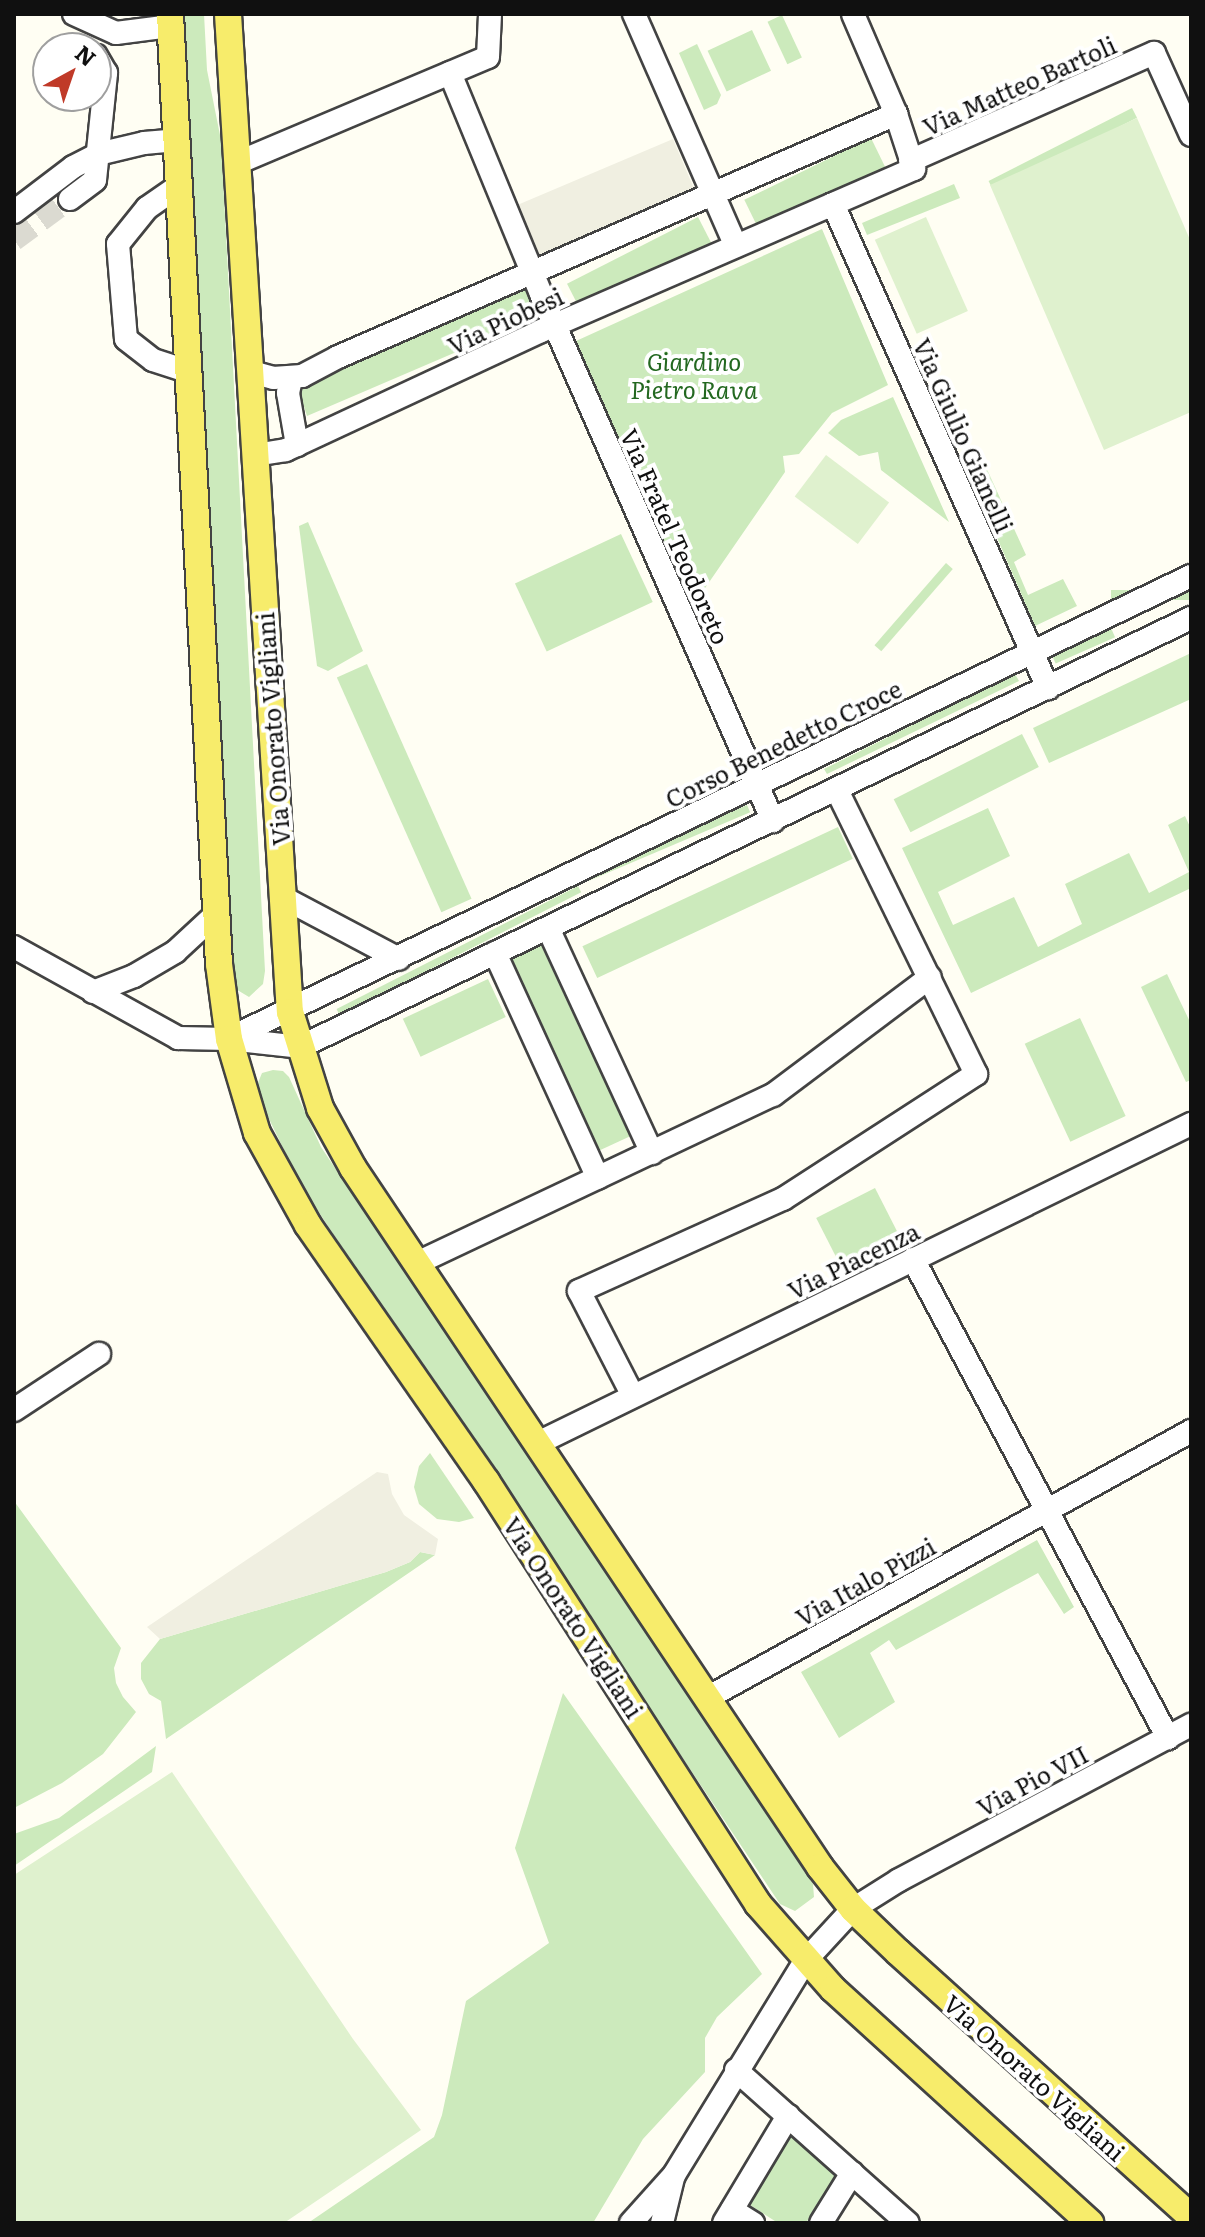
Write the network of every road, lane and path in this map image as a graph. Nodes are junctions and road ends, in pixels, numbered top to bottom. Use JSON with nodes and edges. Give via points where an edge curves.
{"nodes":[{"id":1,"x":73,"y":14,"type":"edge"},
{"id":2,"x":228,"y":14,"type":"edge"},
{"id":3,"x":490,"y":14,"type":"edge"},
{"id":4,"x":634,"y":14,"type":"edge"},
{"id":5,"x":853,"y":14,"type":"edge"},
{"id":6,"x":170,"y":20,"type":"edge"},
{"id":7,"x":83,"y":32,"type":"edge"},
{"id":8,"x":450,"y":73,"type":"junction"},
{"id":9,"x":102,"y":112,"type":"edge"},
{"id":10,"x":896,"y":114,"type":"junction"},
{"id":11,"x":1191,"y":135,"type":"edge"},
{"id":12,"x":177,"y":140,"type":"junction"},
{"id":13,"x":98,"y":154,"type":"junction"},
{"id":14,"x":237,"y":163,"type":"junction"},
{"id":15,"x":912,"y":165,"type":"junction"},
{"id":16,"x":180,"y":185,"type":"junction"},
{"id":17,"x":715,"y":193,"type":"junction"},
{"id":18,"x":70,"y":199,"type":"tunnel mouth"},
{"id":19,"x":833,"y":204,"type":"junction"},
{"id":20,"x":14,"y":212,"type":"edge"},
{"id":21,"x":736,"y":246,"type":"junction"},
{"id":22,"x":532,"y":273,"type":"junction"},
{"id":23,"x":555,"y":325,"type":"junction"},
{"id":24,"x":190,"y":372,"type":"junction"},
{"id":25,"x":251,"y":372,"type":"junction"},
{"id":26,"x":291,"y":379,"type":"junction"},
{"id":27,"x":297,"y":445,"type":"junction"},
{"id":28,"x":255,"y":455,"type":"junction"},
{"id":29,"x":1191,"y":576,"type":"edge"},
{"id":30,"x":1191,"y":618,"type":"edge"},
{"id":31,"x":1032,"y":652,"type":"junction"},
{"id":32,"x":1048,"y":688,"type":"junction"},
{"id":33,"x":757,"y":784,"type":"junction"},
{"id":34,"x":837,"y":790,"type":"junction"},
{"id":35,"x":773,"y":821,"type":"junction"},
{"id":36,"x":282,"y":897,"type":"junction"},
{"id":37,"x":216,"y":914,"type":"junction"},
{"id":38,"x":548,"y":928,"type":"junction"},
{"id":39,"x":14,"y":947,"type":"edge"},
{"id":40,"x":495,"y":953,"type":"junction"},
{"id":41,"x":399,"y":959,"type":"junction"},
{"id":42,"x":930,"y":977,"type":"junction"},
{"id":43,"x":93,"y":992,"type":"junction"},
{"id":44,"x":290,"y":1012,"type":"junction"},
{"id":45,"x":229,"y":1039,"type":"junction"},
{"id":46,"x":300,"y":1047,"type":"junction"},
{"id":47,"x":1191,"y":1124,"type":"edge"},
{"id":48,"x":652,"y":1153,"type":"junction"},
{"id":49,"x":598,"y":1178,"type":"junction"},
{"id":50,"x":913,"y":1259,"type":"junction"},
{"id":51,"x":417,"y":1263,"type":"junction"},
{"id":52,"x":99,"y":1354,"type":"dead end"},
{"id":53,"x":633,"y":1396,"type":"junction"},
{"id":54,"x":14,"y":1410,"type":"edge"},
{"id":55,"x":1191,"y":1431,"type":"edge"},
{"id":56,"x":538,"y":1443,"type":"junction"},
{"id":57,"x":1048,"y":1510,"type":"junction"},
{"id":58,"x":707,"y":1698,"type":"junction"},
{"id":59,"x":1191,"y":1728,"type":"edge"},
{"id":60,"x":1168,"y":1738,"type":"junction"},
{"id":61,"x":898,"y":1883,"type":"junction"},
{"id":62,"x":853,"y":1909,"type":"junction"},
{"id":63,"x":805,"y":1961,"type":"junction"},
{"id":64,"x":736,"y":2070,"type":"junction"},
{"id":65,"x":788,"y":2116,"type":"junction"},
{"id":66,"x":852,"y":2173,"type":"junction"},
{"id":67,"x":674,"y":2175,"type":"junction"},
{"id":68,"x":728,"y":2216,"type":"edge"},
{"id":69,"x":1191,"y":2217,"type":"edge"},
{"id":70,"x":631,"y":2223,"type":"edge"},
{"id":71,"x":662,"y":2223,"type":"edge"},
{"id":72,"x":753,"y":2223,"type":"edge"},
{"id":73,"x":821,"y":2223,"type":"edge"},
{"id":74,"x":908,"y":2223,"type":"edge"},
{"id":75,"x":1090,"y":2223,"type":"edge"}],
"edges":[{"from":1,"to":6,"type":"street","via":[[116,33]]},
{"from":1,"to":7,"type":"street"},
{"from":2,"to":14,"type":"main road","name":"Via Onorato Vigliani"},
{"from":3,"to":8,"type":"street","via":[[488,57]]},
{"from":4,"to":17,"type":"street"},
{"from":5,"to":10,"type":"street"},
{"from":6,"to":12,"type":"main road","name":"Via Onorato Vigliani"},
{"from":8,"to":14,"type":"street"},
{"from":8,"to":22,"type":"street","name":"Via Piobesi"},
{"from":9,"to":13,"type":"street"},
{"from":10,"to":15,"type":"street"},
{"from":10,"to":17,"type":"street","name":"Via Piobesi"},
{"from":11,"to":15,"type":"street","name":"Via Matteo Bartoli","via":[[1154,53]]},
{"from":12,"to":13,"type":"street"},
{"from":12,"to":16,"type":"main road","name":"Via Onorato Vigliani"},
{"from":13,"to":18,"type":"street","via":[[95,180]]},
{"from":13,"to":20,"type":"street"},
{"from":14,"to":25,"type":"main road","name":"Via Onorato Vigliani"},
{"from":15,"to":19,"type":"street","name":"Via Piobesi"},
{"from":16,"to":24,"type":"main road","name":"Via Onorato Vigliani"},
{"from":16,"to":24,"type":"street","via":[[147,208],[118,244],[126,339],[153,360]]},
{"from":17,"to":21,"type":"street"},
{"from":17,"to":22,"type":"street","name":"Via Piobesi"},
{"from":19,"to":21,"type":"street","name":"Via Piobesi"},
{"from":19,"to":31,"type":"street","name":"Via Giulio Gianelli"},
{"from":21,"to":23,"type":"street","name":"Via Piobesi"},
{"from":22,"to":23,"type":"street","name":"Via Fratel Teodoreto"},
{"from":22,"to":26,"type":"street","name":"Via Piobesi"},
{"from":23,"to":27,"type":"street","name":"Via Piobesi"},
{"from":23,"to":33,"type":"street","name":"Via Fratel Teodoreto"},
{"from":24,"to":37,"type":"main road","name":"Via Onorato Vigliani"},
{"from":25,"to":26,"type":"street"},
{"from":25,"to":28,"type":"main road","name":"Via Onorato Vigliani"},
{"from":26,"to":27,"type":"street","via":[[288,393]]},
{"from":27,"to":28,"type":"street","name":"Via Piobesi"},
{"from":28,"to":36,"type":"main road","name":"Via Onorato Vigliani"},
{"from":29,"to":31,"type":"street","name":"Corso Benedetto Croce"},
{"from":30,"to":32,"type":"street"},
{"from":31,"to":32,"type":"street","name":"Via Giulio Gianelli"},
{"from":31,"to":33,"type":"street","name":"Corso Benedetto Croce"},
{"from":32,"to":34,"type":"street"},
{"from":33,"to":35,"type":"street","name":"Via Fratel Teodoreto"},
{"from":33,"to":41,"type":"street","name":"Corso Benedetto Croce"},
{"from":34,"to":35,"type":"street"},
{"from":34,"to":42,"type":"street"},
{"from":35,"to":38,"type":"street"},
{"from":36,"to":41,"type":"street"},
{"from":36,"to":44,"type":"main road","name":"Via Onorato Vigliani"},
{"from":37,"to":43,"type":"street","via":[[175,952]]},
{"from":37,"to":45,"type":"main road","name":"Via Onorato Vigliani"},
{"from":38,"to":40,"type":"street"},
{"from":38,"to":48,"type":"street"},
{"from":39,"to":43,"type":"street"},
{"from":40,"to":46,"type":"street"},
{"from":40,"to":49,"type":"street"},
{"from":41,"to":44,"type":"street","name":"Corso Benedetto Croce"},
{"from":42,"to":48,"type":"street","via":[[773,1095]]},
{"from":42,"to":53,"type":"street","via":[[976,1074],[783,1199],[579,1291]]},
{"from":43,"to":45,"type":"street","via":[[178,1038]]},
{"from":44,"to":45,"type":"street","name":"Corso Benedetto Croce"},
{"from":44,"to":46,"type":"main road","name":"Via Onorato Vigliani"},
{"from":45,"to":46,"type":"street"},
{"from":45,"to":63,"type":"main road","name":"Via Onorato Vigliani","via":[[257,1133],[308,1225],[486,1481],[758,1904]]},
{"from":46,"to":51,"type":"main road","name":"Via Onorato Vigliani","via":[[320,1108]]},
{"from":47,"to":50,"type":"street","name":"Via Piacenza"},
{"from":48,"to":49,"type":"street"},
{"from":49,"to":51,"type":"street"},
{"from":50,"to":53,"type":"street","name":"Via Piacenza"},
{"from":50,"to":57,"type":"street"},
{"from":51,"to":56,"type":"main road","name":"Via Onorato Vigliani"},
{"from":52,"to":54,"type":"street"},
{"from":53,"to":56,"type":"street","name":"Via Piacenza"},
{"from":55,"to":57,"type":"street","name":"Via Italo Pizzi"},
{"from":56,"to":58,"type":"main road","name":"Via Onorato Vigliani"},
{"from":57,"to":58,"type":"street","name":"Via Italo Pizzi"},
{"from":57,"to":60,"type":"street"},
{"from":58,"to":62,"type":"main road","name":"Via Onorato Vigliani"},
{"from":59,"to":60,"type":"street","name":"Via Pio VII"},
{"from":59,"to":61,"type":"street","name":"Via Pio VII"},
{"from":60,"to":61,"type":"street","name":"Via Pio VII"},
{"from":61,"to":62,"type":"street","name":"Via Pio VII"},
{"from":62,"to":63,"type":"street","name":"Via Pio VII"},
{"from":62,"to":69,"type":"main road","name":"Via Onorato Vigliani"},
{"from":63,"to":64,"type":"street","name":"Via Pio VII"},
{"from":63,"to":75,"type":"main road","name":"Via Onorato Vigliani"},
{"from":64,"to":65,"type":"street"},
{"from":64,"to":67,"type":"street","name":"Via Pio VII"},
{"from":65,"to":66,"type":"street"},
{"from":65,"to":68,"type":"street"},
{"from":66,"to":73,"type":"street"},
{"from":66,"to":74,"type":"street"},
{"from":67,"to":70,"type":"street"},
{"from":67,"to":71,"type":"street"},
{"from":68,"to":72,"type":"street"}]}
